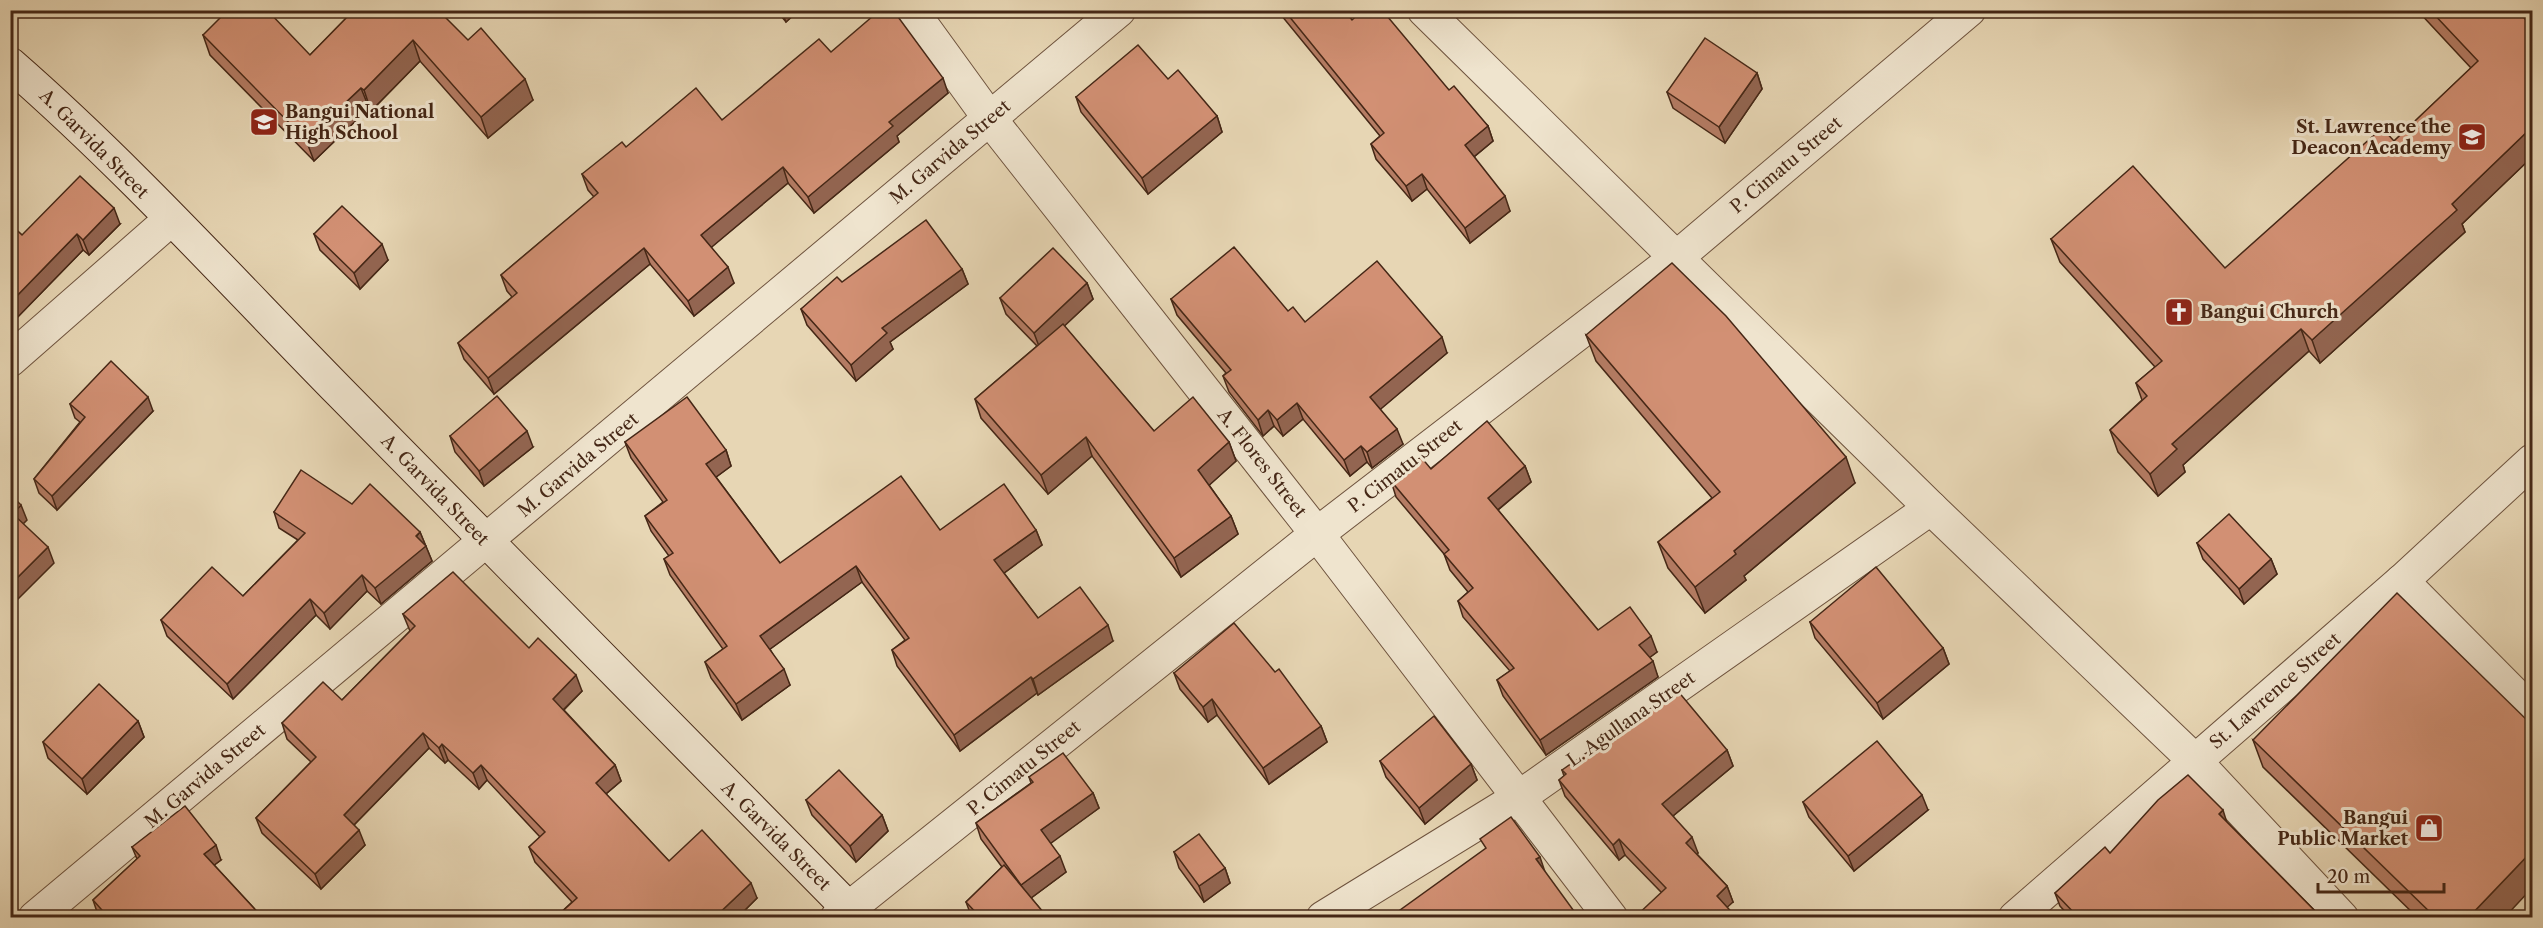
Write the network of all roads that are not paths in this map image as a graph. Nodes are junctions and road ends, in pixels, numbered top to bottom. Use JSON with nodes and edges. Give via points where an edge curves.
{"nodes":[{"id":1,"x":911,"y":10,"type":"edge"},
{"id":2,"x":1119,"y":10,"type":"edge"},
{"id":3,"x":1424,"y":10,"type":"edge"},
{"id":4,"x":1969,"y":10,"type":"edge"},
{"id":5,"x":10,"y":64,"type":"edge"},
{"id":6,"x":990,"y":119,"type":"junction"},
{"id":7,"x":171,"y":219,"type":"junction"},
{"id":8,"x":1676,"y":258,"type":"junction"},
{"id":9,"x":10,"y":360,"type":"edge"},
{"id":10,"x":2532,"y":461,"type":"edge"},
{"id":11,"x":1930,"y":508,"type":"junction"},
{"id":12,"x":1317,"y":534,"type":"junction"},
{"id":13,"x":486,"y":542,"type":"junction"},
{"id":14,"x":2402,"y":581,"type":"junction"},
{"id":15,"x":2532,"y":712,"type":"edge"},
{"id":16,"x":2194,"y":760,"type":"junction"},
{"id":17,"x":1518,"y":798,"type":"junction"},
{"id":18,"x":848,"y":914,"type":"edge"},
{"id":19,"x":35,"y":918,"type":"edge"},
{"id":20,"x":1323,"y":918,"type":"edge"},
{"id":21,"x":1611,"y":918,"type":"edge"},
{"id":22,"x":2015,"y":918,"type":"edge"},
{"id":23,"x":2342,"y":918,"type":"edge"}],
"edges":[{"from":1,"to":6,"type":"street","name":"A. Flores Street"},
{"from":2,"to":6,"type":"street","name":"M. Garvida Street"},
{"from":3,"to":8,"type":"street"},
{"from":4,"to":8,"type":"street","name":"P. Cimatu Street"},
{"from":5,"to":7,"type":"street","name":"A. Garvida Street","via":[[56,103]]},
{"from":6,"to":12,"type":"street","name":"A. Flores Street"},
{"from":6,"to":13,"type":"street","name":"M. Garvida Street"},
{"from":7,"to":9,"type":"street"},
{"from":7,"to":13,"type":"street","name":"A. Garvida Street"},
{"from":8,"to":11,"type":"street"},
{"from":8,"to":12,"type":"street","name":"P. Cimatu Street"},
{"from":10,"to":14,"type":"street","name":"St. Lawrence Street"},
{"from":11,"to":16,"type":"street"},
{"from":11,"to":17,"type":"street","name":"L. Agullana Street"},
{"from":12,"to":17,"type":"street","name":"A. Flores Street"},
{"from":12,"to":18,"type":"street","name":"P. Cimatu Street"},
{"from":13,"to":18,"type":"street","name":"A. Garvida Street"},
{"from":13,"to":19,"type":"street","name":"M. Garvida Street"},
{"from":14,"to":15,"type":"street"},
{"from":14,"to":16,"type":"street","name":"St. Lawrence Street"},
{"from":16,"to":22,"type":"street","name":"St. Lawrence Street"},
{"from":16,"to":23,"type":"street"},
{"from":17,"to":20,"type":"street","name":"L. Agullana Street"},
{"from":17,"to":21,"type":"street","name":"A. Flores Street"}]}
